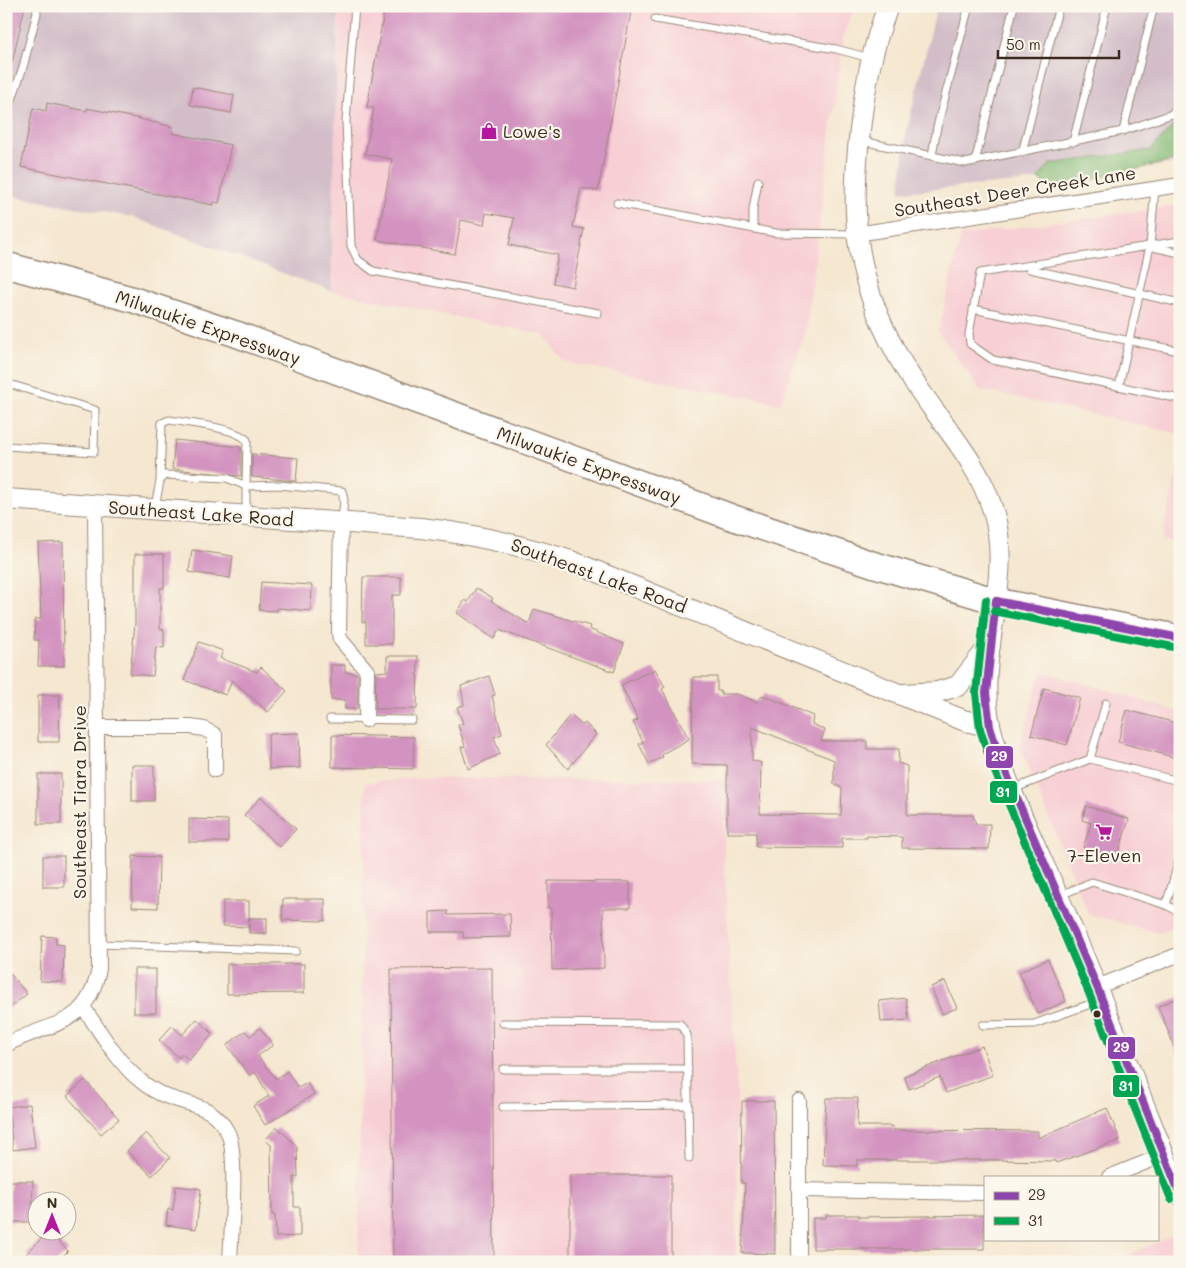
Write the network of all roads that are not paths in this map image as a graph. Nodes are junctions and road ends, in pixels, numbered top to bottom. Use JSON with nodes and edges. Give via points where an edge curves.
{"nodes":[{"id":1,"x":36,"y":6,"type":"edge"},
{"id":2,"x":355,"y":6,"type":"edge"},
{"id":3,"x":888,"y":6,"type":"edge"},
{"id":4,"x":969,"y":6,"type":"edge"},
{"id":5,"x":1014,"y":6,"type":"edge"},
{"id":6,"x":1059,"y":6,"type":"edge"},
{"id":7,"x":1107,"y":6,"type":"edge"},
{"id":8,"x":1154,"y":6,"type":"edge"},
{"id":9,"x":655,"y":19,"type":"dead end"},
{"id":10,"x":870,"y":58,"type":"junction"},
{"id":11,"x":1180,"y":94,"type":"edge"},
{"id":12,"x":6,"y":117,"type":"edge"},
{"id":13,"x":1123,"y":131,"type":"junction"},
{"id":14,"x":859,"y":140,"type":"junction"},
{"id":15,"x":1074,"y":142,"type":"junction"},
{"id":16,"x":1022,"y":153,"type":"junction"},
{"id":17,"x":932,"y":154,"type":"junction"},
{"id":18,"x":975,"y":162,"type":"junction"},
{"id":19,"x":758,"y":182,"type":"dead end"},
{"id":20,"x":1180,"y":185,"type":"edge"},
{"id":21,"x":1155,"y":188,"type":"junction"},
{"id":22,"x":618,"y":203,"type":"dead end"},
{"id":23,"x":753,"y":228,"type":"junction"},
{"id":24,"x":856,"y":234,"type":"junction"},
{"id":25,"x":1180,"y":241,"type":"edge"},
{"id":26,"x":1150,"y":246,"type":"junction"},
{"id":27,"x":1180,"y":253,"type":"edge"},
{"id":28,"x":6,"y":264,"type":"edge"},
{"id":29,"x":1025,"y":267,"type":"junction"},
{"id":30,"x":1140,"y":294,"type":"junction"},
{"id":31,"x":1180,"y":303,"type":"edge"},
{"id":32,"x":973,"y":309,"type":"junction"},
{"id":33,"x":598,"y":313,"type":"dead end"},
{"id":34,"x":1129,"y":340,"type":"junction"},
{"id":35,"x":1180,"y":351,"type":"edge"},
{"id":36,"x":6,"y":383,"type":"edge"},
{"id":37,"x":1119,"y":386,"type":"junction"},
{"id":38,"x":1180,"y":399,"type":"edge"},
{"id":39,"x":6,"y":446,"type":"edge"},
{"id":40,"x":162,"y":478,"type":"junction"},
{"id":41,"x":246,"y":486,"type":"junction"},
{"id":42,"x":6,"y":499,"type":"edge"},
{"id":43,"x":95,"y":506,"type":"junction"},
{"id":44,"x":155,"y":510,"type":"junction"},
{"id":45,"x":246,"y":516,"type":"junction"},
{"id":46,"x":341,"y":523,"type":"junction"},
{"id":47,"x":996,"y":601,"type":"junction"},
{"id":48,"x":1180,"y":638,"type":"edge"},
{"id":49,"x":990,"y":645,"type":"junction"},
{"id":50,"x":902,"y":694,"type":"junction"},
{"id":51,"x":1106,"y":703,"type":"dead end"},
{"id":52,"x":330,"y":719,"type":"dead end"},
{"id":53,"x":366,"y":720,"type":"junction"},
{"id":54,"x":412,"y":720,"type":"dead end"},
{"id":55,"x":98,"y":727,"type":"junction"},
{"id":56,"x":990,"y":727,"type":"junction"},
{"id":57,"x":1090,"y":759,"type":"junction"},
{"id":58,"x":215,"y":770,"type":"dead end"},
{"id":59,"x":1179,"y":781,"type":"edge"},
{"id":60,"x":1012,"y":789,"type":"junction"},
{"id":61,"x":1180,"y":858,"type":"edge"},
{"id":62,"x":1058,"y":896,"type":"junction"},
{"id":63,"x":1166,"y":905,"type":"junction"},
{"id":64,"x":1180,"y":912,"type":"edge"},
{"id":65,"x":99,"y":944,"type":"junction"},
{"id":66,"x":296,"y":951,"type":"dead end"},
{"id":67,"x":1180,"y":954,"type":"edge"},
{"id":68,"x":1100,"y":994,"type":"junction"},
{"id":69,"x":84,"y":1007,"type":"junction"},
{"id":70,"x":503,"y":1023,"type":"dead end"},
{"id":71,"x":984,"y":1025,"type":"dead end"},
{"id":72,"x":6,"y":1045,"type":"edge"},
{"id":73,"x":503,"y":1069,"type":"dead end"},
{"id":74,"x":688,"y":1069,"type":"junction"},
{"id":75,"x":799,"y":1101,"type":"dead end"},
{"id":76,"x":688,"y":1105,"type":"junction"},
{"id":77,"x":503,"y":1107,"type":"dead end"},
{"id":78,"x":1164,"y":1154,"type":"junction"},
{"id":79,"x":689,"y":1158,"type":"dead end"},
{"id":80,"x":1110,"y":1176,"type":"edge"},
{"id":81,"x":799,"y":1190,"type":"junction"},
{"id":82,"x":984,"y":1193,"type":"edge"},
{"id":83,"x":1180,"y":1195,"type":"edge"},
{"id":84,"x":799,"y":1254,"type":"dead end"},
{"id":85,"x":230,"y":1262,"type":"edge"}],
"edges":[{"from":1,"to":12,"type":"lane","via":[[24,67]]},
{"from":2,"to":33,"type":"lane","via":[[346,121],[351,246],[358,260],[373,272]]},
{"from":3,"to":10,"type":"street"},
{"from":4,"to":17,"type":"lane"},
{"from":5,"to":18,"type":"lane"},
{"from":6,"to":16,"type":"lane"},
{"from":7,"to":15,"type":"lane"},
{"from":8,"to":13,"type":"lane"},
{"from":9,"to":10,"type":"lane","via":[[836,49]]},
{"from":10,"to":14,"type":"street"},
{"from":11,"to":13,"type":"lane","via":[[1172,114]]},
{"from":13,"to":15,"type":"lane"},
{"from":14,"to":17,"type":"lane"},
{"from":14,"to":24,"type":"street","via":[[854,196]]},
{"from":15,"to":16,"type":"lane"},
{"from":16,"to":18,"type":"lane"},
{"from":17,"to":18,"type":"lane","via":[[966,163]]},
{"from":19,"to":23,"type":"lane","via":[[752,209]]},
{"from":20,"to":21,"type":"street","name":"Southeast Deer Creek Lane"},
{"from":21,"to":24,"type":"street","name":"Southeast Deer Creek Lane"},
{"from":21,"to":26,"type":"lane"},
{"from":22,"to":23,"type":"lane"},
{"from":23,"to":24,"type":"lane","via":[[789,234]]},
{"from":24,"to":47,"type":"street","via":[[867,284],[897,353],[984,482],[999,530]]},
{"from":25,"to":26,"type":"lane"},
{"from":26,"to":27,"type":"lane"},
{"from":26,"to":29,"type":"lane"},
{"from":26,"to":30,"type":"lane"},
{"from":28,"to":47,"type":"highway","name":"Milwaukie Expressway","via":[[131,299],[236,334],[730,517]]},
{"from":29,"to":30,"type":"lane"},
{"from":29,"to":32,"type":"lane","via":[[980,273]]},
{"from":30,"to":31,"type":"lane"},
{"from":30,"to":34,"type":"lane"},
{"from":32,"to":34,"type":"lane"},
{"from":32,"to":37,"type":"lane","via":[[970,344],[993,360]]},
{"from":34,"to":35,"type":"lane"},
{"from":34,"to":37,"type":"lane"},
{"from":36,"to":39,"type":"lane","via":[[95,410],[94,452]]},
{"from":37,"to":38,"type":"lane"},
{"from":40,"to":41,"type":"lane","via":[[227,478]]},
{"from":40,"to":41,"type":"lane","via":[[160,430],[162,423],[169,420],[242,435],[247,440]]},
{"from":40,"to":44,"type":"lane"},
{"from":41,"to":45,"type":"lane"},
{"from":41,"to":46,"type":"lane","via":[[342,490]]},
{"from":42,"to":43,"type":"street","name":"Southeast Lake Road"},
{"from":43,"to":44,"type":"street","name":"Southeast Lake Road"},
{"from":43,"to":55,"type":"street","name":"Southeast Tiara Drive"},
{"from":44,"to":45,"type":"street","name":"Southeast Lake Road"},
{"from":45,"to":46,"type":"street","name":"Southeast Lake Road"},
{"from":46,"to":50,"type":"street","name":"Southeast Lake Road","via":[[456,532],[516,544],[580,564]]},
{"from":46,"to":53,"type":"street","via":[[339,632],[340,639],[367,670]]},
{"from":47,"to":48,"type":"highway","name":"Milwaukie Expressway"},
{"from":47,"to":49,"type":"street"},
{"from":49,"to":50,"type":"street","via":[[958,686],[937,692]]},
{"from":49,"to":56,"type":"street","via":[[986,693]]},
{"from":50,"to":56,"type":"street","name":"Southeast Lake Road","via":[[963,720]]},
{"from":51,"to":57,"type":"lane"},
{"from":52,"to":53,"type":"lane"},
{"from":53,"to":54,"type":"lane"},
{"from":55,"to":58,"type":"street","via":[[204,729],[215,735]]},
{"from":55,"to":65,"type":"street","name":"Southeast Tiara Drive"},
{"from":56,"to":60,"type":"street"},
{"from":57,"to":59,"type":"lane"},
{"from":57,"to":60,"type":"lane"},
{"from":60,"to":62,"type":"street"},
{"from":61,"to":63,"type":"lane"},
{"from":62,"to":63,"type":"lane","via":[[1092,882]]},
{"from":62,"to":68,"type":"street"},
{"from":63,"to":64,"type":"lane"},
{"from":65,"to":66,"type":"lane"},
{"from":65,"to":69,"type":"street","name":"Southeast Tiara Drive","via":[[99,969],[94,990]]},
{"from":67,"to":68,"type":"street"},
{"from":68,"to":71,"type":"lane","via":[[1034,1024]]},
{"from":68,"to":78,"type":"street"},
{"from":69,"to":72,"type":"street","name":"Southeast Tiara Drive","via":[[65,1021]]},
{"from":69,"to":85,"type":"street","via":[[136,1077],[168,1097],[207,1109],[228,1134],[233,1156]]},
{"from":70,"to":74,"type":"lane","via":[[680,1024],[687,1035]]},
{"from":73,"to":74,"type":"lane"},
{"from":74,"to":76,"type":"lane"},
{"from":75,"to":81,"type":"street"},
{"from":76,"to":77,"type":"lane"},
{"from":76,"to":79,"type":"lane"},
{"from":78,"to":80,"type":"street"},
{"from":78,"to":83,"type":"street"},
{"from":81,"to":82,"type":"street"},
{"from":81,"to":84,"type":"street"}]}
